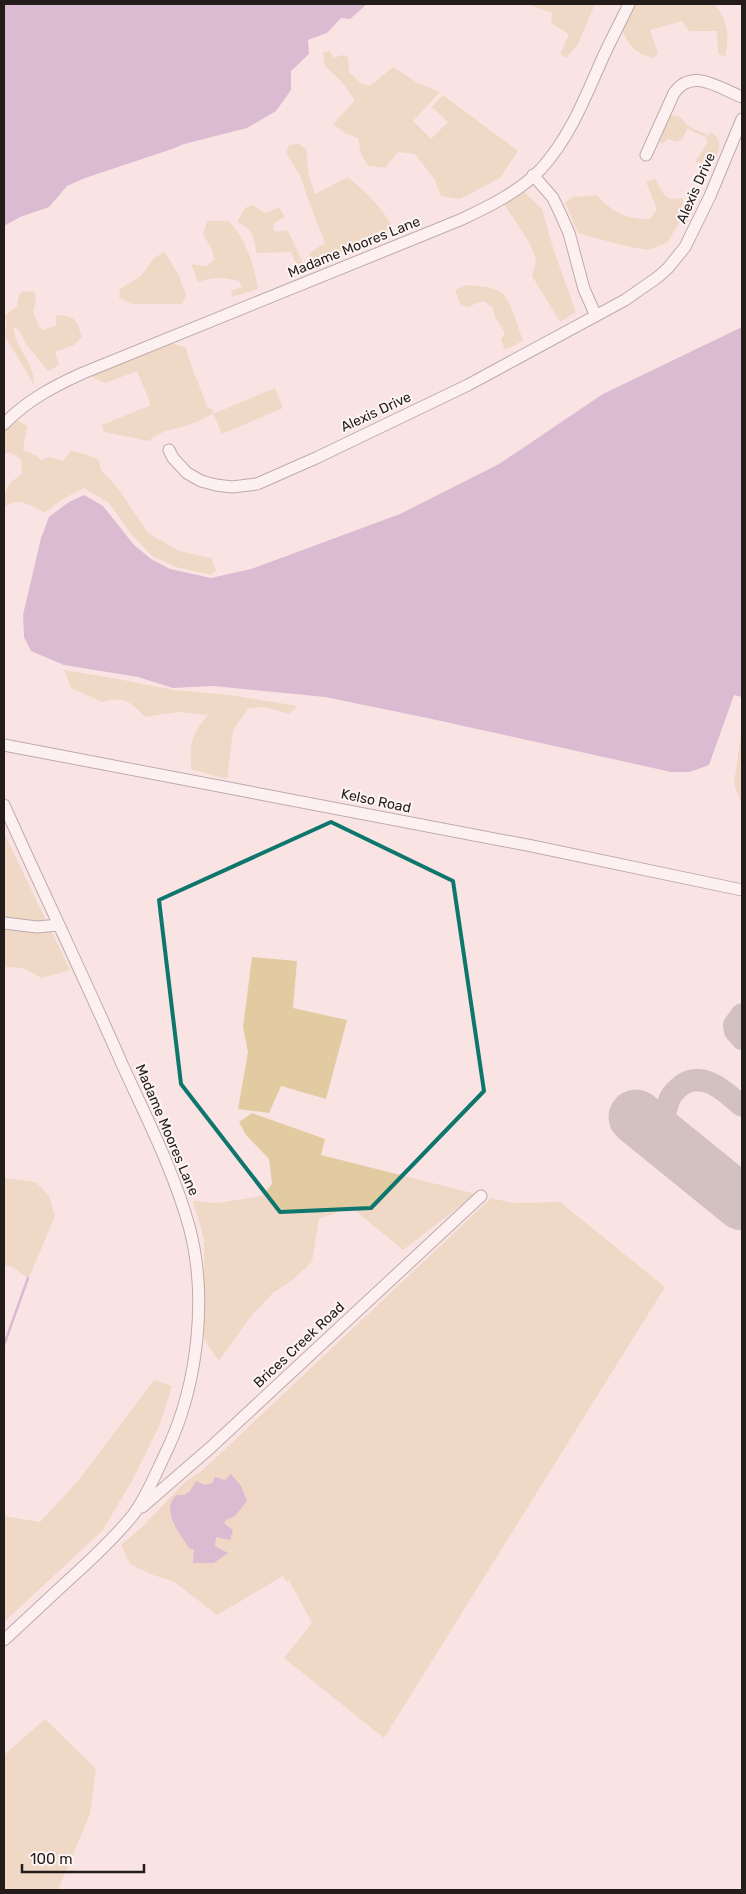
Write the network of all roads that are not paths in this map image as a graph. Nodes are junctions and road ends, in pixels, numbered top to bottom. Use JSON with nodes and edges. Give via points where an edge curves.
{"nodes":[{"id":1,"x":629,"y":4,"type":"edge"},
{"id":2,"x":742,"y":97,"type":"edge"},
{"id":3,"x":742,"y":119,"type":"edge"},
{"id":4,"x":646,"y":155,"type":"dead end"},
{"id":5,"x":533,"y":175,"type":"junction"},
{"id":6,"x":596,"y":316,"type":"junction"},
{"id":7,"x":4,"y":424,"type":"edge"},
{"id":8,"x":169,"y":450,"type":"dead end"},
{"id":9,"x":4,"y":745,"type":"edge"},
{"id":10,"x":4,"y":806,"type":"edge"},
{"id":11,"x":742,"y":890,"type":"edge"},
{"id":12,"x":4,"y":923,"type":"edge"},
{"id":13,"x":59,"y":925,"type":"junction"},
{"id":14,"x":481,"y":1196,"type":"dead end"},
{"id":15,"x":134,"y":1512,"type":"junction"},
{"id":16,"x":4,"y":1640,"type":"edge"}],
"edges":[{"from":1,"to":5,"type":"street","name":"Madame Moores Lane","via":[[577,116]]},
{"from":2,"to":4,"type":"street","via":[[702,80],[680,84]]},
{"from":3,"to":6,"type":"street","name":"Alexis Drive","via":[[693,234],[677,258],[648,286]]},
{"from":5,"to":6,"type":"street","via":[[553,198],[561,215]]},
{"from":5,"to":7,"type":"street","name":"Madame Moores Lane","via":[[502,199],[460,220],[76,376],[44,393]]},
{"from":6,"to":8,"type":"street","name":"Alexis Drive","via":[[468,385],[257,484],[232,487],[201,481],[187,473]]},
{"from":9,"to":11,"type":"street","name":"Kelso Road","via":[[532,846]]},
{"from":10,"to":13,"type":"street","name":"Madame Moores Lane"},
{"from":12,"to":13,"type":"street","via":[[37,927]]},
{"from":13,"to":15,"type":"street","name":"Madame Moores Lane","via":[[177,1186],[194,1249],[198,1312],[188,1392],[177,1428],[152,1483]]},
{"from":14,"to":15,"type":"street","name":"Brices Creek Road","via":[[210,1448]]},
{"from":15,"to":16,"type":"street","name":"Madame Moores Lane","via":[[89,1561]]}]}
